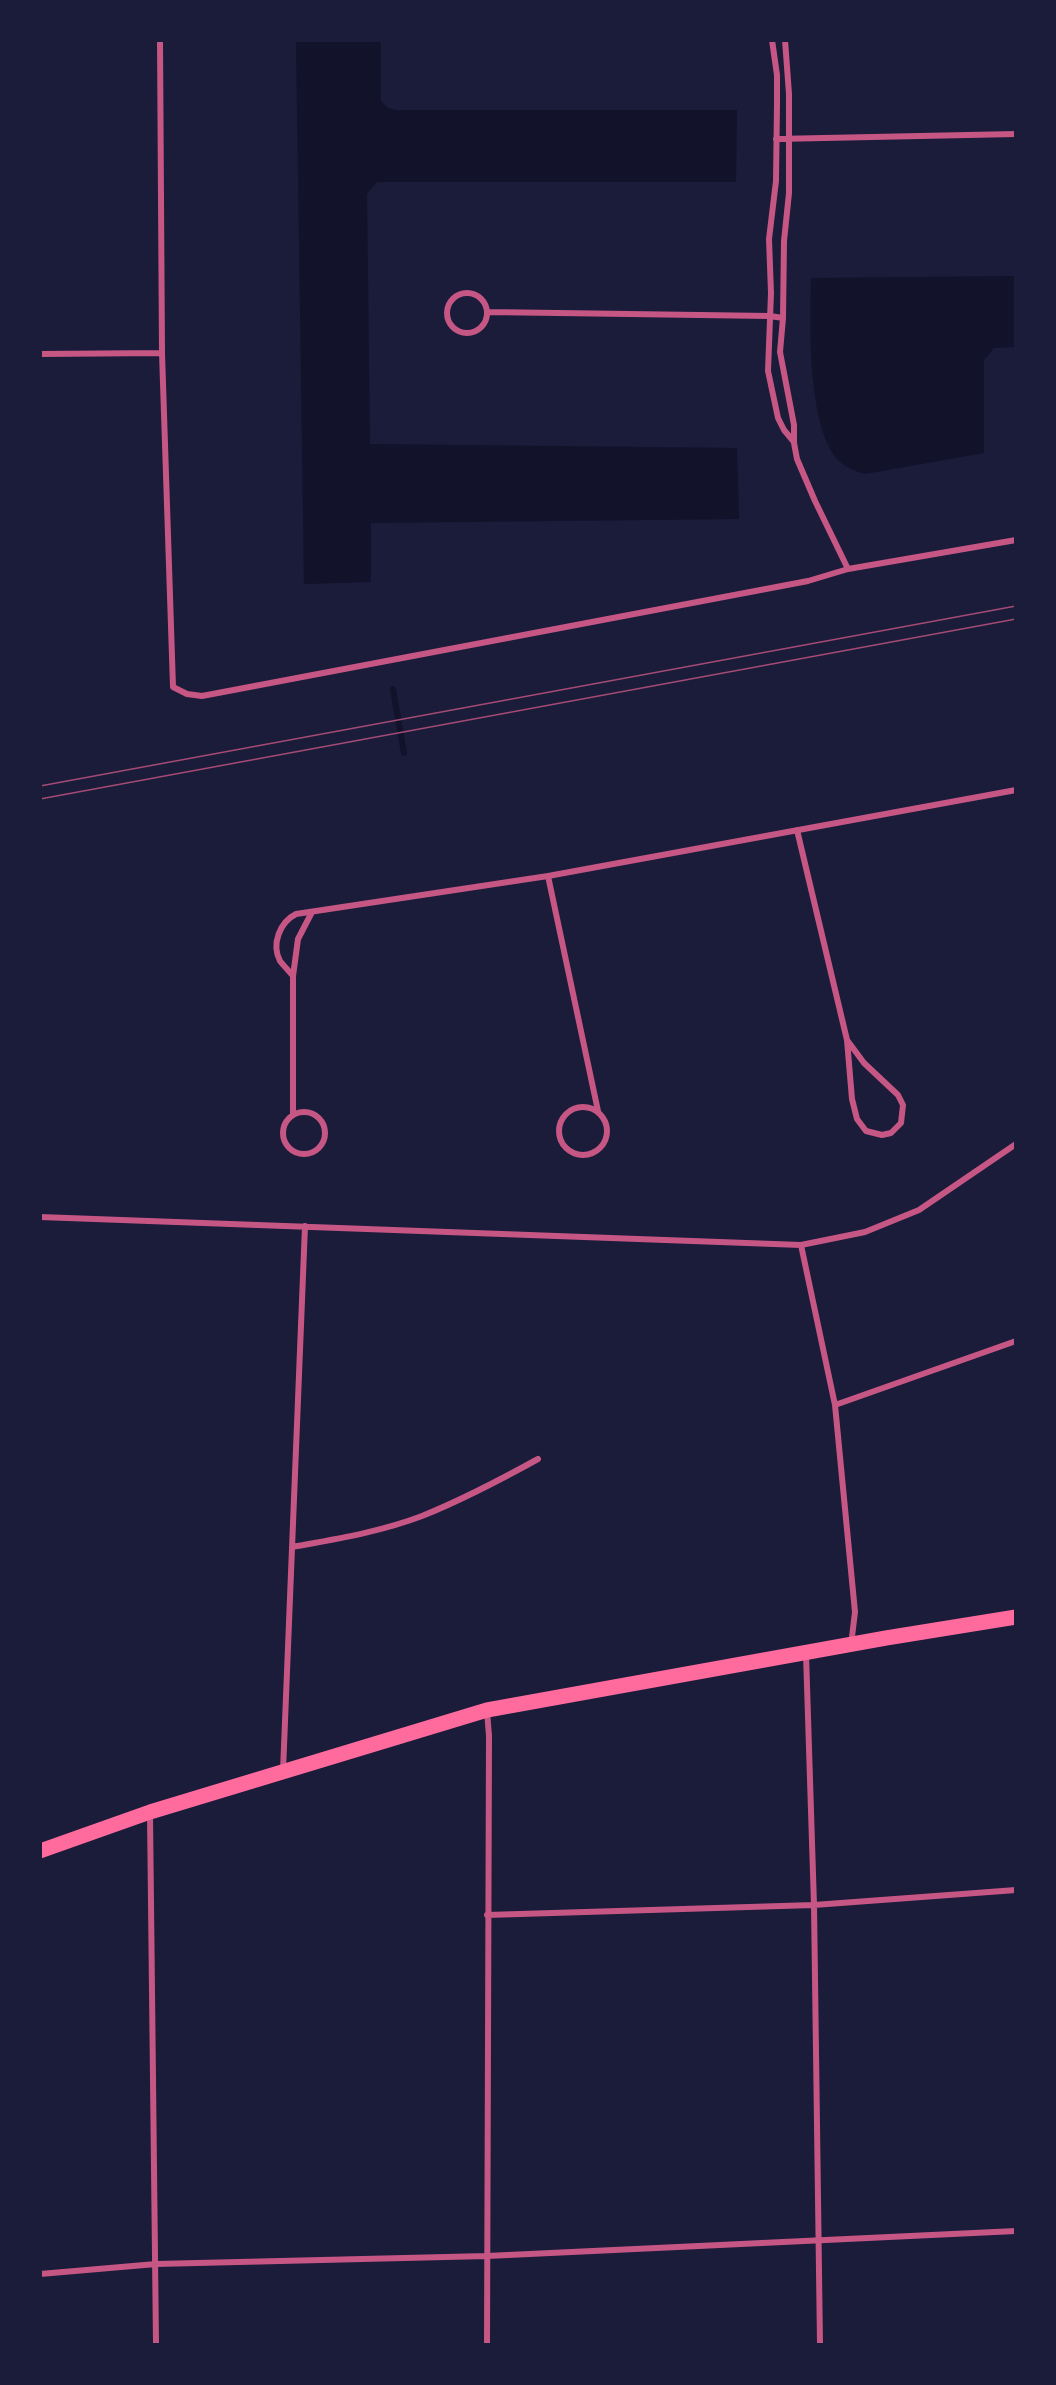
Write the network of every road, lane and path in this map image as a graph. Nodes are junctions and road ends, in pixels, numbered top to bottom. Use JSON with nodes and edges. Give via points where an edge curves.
{"nodes":[{"id":1,"x":160,"y":40,"type":"edge"},
{"id":2,"x":772,"y":40,"type":"edge"},
{"id":3,"x":785,"y":40,"type":"edge"},
{"id":4,"x":1016,"y":134,"type":"edge"},
{"id":5,"x":789,"y":138,"type":"junction"},
{"id":6,"x":776,"y":139,"type":"junction"},
{"id":7,"x":487,"y":312,"type":"junction"},
{"id":8,"x":770,"y":316,"type":"junction"},
{"id":9,"x":783,"y":318,"type":"junction"},
{"id":10,"x":162,"y":353,"type":"junction"},
{"id":11,"x":40,"y":354,"type":"edge"},
{"id":12,"x":794,"y":443,"type":"junction"},
{"id":13,"x":1016,"y":540,"type":"edge"},
{"id":14,"x":848,"y":569,"type":"junction"},
{"id":15,"x":1016,"y":790,"type":"edge"},
{"id":16,"x":797,"y":830,"type":"junction"},
{"id":17,"x":548,"y":876,"type":"junction"},
{"id":18,"x":312,"y":912,"type":"junction"},
{"id":19,"x":293,"y":976,"type":"junction"},
{"id":20,"x":847,"y":1040,"type":"junction"},
{"id":21,"x":598,"y":1111,"type":"junction"},
{"id":22,"x":293,"y":1114,"type":"junction"},
{"id":23,"x":1016,"y":1144,"type":"edge"},
{"id":24,"x":40,"y":1217,"type":"edge"},
{"id":25,"x":305,"y":1226,"type":"junction"},
{"id":26,"x":801,"y":1245,"type":"junction"},
{"id":27,"x":1016,"y":1341,"type":"edge"},
{"id":28,"x":834,"y":1405,"type":"junction"},
{"id":29,"x":538,"y":1459,"type":"dead end"},
{"id":30,"x":292,"y":1547,"type":"junction"},
{"id":31,"x":1016,"y":1617,"type":"edge"},
{"id":32,"x":851,"y":1645,"type":"junction"},
{"id":33,"x":806,"y":1654,"type":"junction"},
{"id":34,"x":487,"y":1710,"type":"junction"},
{"id":35,"x":283,"y":1771,"type":"junction"},
{"id":36,"x":150,"y":1812,"type":"junction"},
{"id":37,"x":40,"y":1851,"type":"edge"},
{"id":38,"x":1016,"y":1890,"type":"edge"},
{"id":39,"x":814,"y":1905,"type":"junction"},
{"id":40,"x":487,"y":1915,"type":"junction"},
{"id":41,"x":1016,"y":2231,"type":"edge"},
{"id":42,"x":819,"y":2241,"type":"junction"},
{"id":43,"x":487,"y":2256,"type":"junction"},
{"id":44,"x":156,"y":2264,"type":"junction"},
{"id":45,"x":40,"y":2274,"type":"edge"},
{"id":46,"x":156,"y":2344,"type":"edge"},
{"id":47,"x":487,"y":2344,"type":"edge"},
{"id":48,"x":820,"y":2344,"type":"edge"}],
"edges":[{"from":1,"to":10,"type":"street"},
{"from":2,"to":6,"type":"street","via":[[777,75]]},
{"from":3,"to":5,"type":"street"},
{"from":4,"to":5,"type":"street"},
{"from":5,"to":6,"type":"street"},
{"from":5,"to":9,"type":"street"},
{"from":6,"to":8,"type":"street","via":[[776,182],[769,239]]},
{"from":7,"to":7,"type":"street","via":[[482,300],[466,293],[450,302],[447,314],[458,331],[472,333],[483,325]]},
{"from":7,"to":8,"type":"street"},
{"from":8,"to":9,"type":"street"},
{"from":8,"to":12,"type":"street","via":[[768,370],[778,418]]},
{"from":9,"to":12,"type":"street","via":[[780,352]]},
{"from":10,"to":11,"type":"street"},
{"from":10,"to":14,"type":"street","via":[[173,687],[187,694],[202,696],[808,581]]},
{"from":12,"to":14,"type":"street","via":[[815,501]]},
{"from":13,"to":14,"type":"street"},
{"from":15,"to":16,"type":"street"},
{"from":16,"to":17,"type":"street"},
{"from":16,"to":20,"type":"street"},
{"from":17,"to":18,"type":"street"},
{"from":17,"to":21,"type":"street"},
{"from":18,"to":19,"type":"street","via":[[298,939]]},
{"from":18,"to":19,"type":"street","via":[[286,919],[279,932],[276,950]]},
{"from":19,"to":22,"type":"street"},
{"from":20,"to":20,"type":"street","via":[[852,1098],[858,1119],[866,1131],[891,1133],[901,1123],[903,1105]]},
{"from":21,"to":21,"type":"street","via":[[575,1108],[562,1118],[559,1134],[571,1153],[587,1156],[602,1148],[607,1125]]},
{"from":22,"to":22,"type":"street","via":[[284,1124],[285,1143],[302,1154],[315,1151],[324,1140],[321,1119],[308,1111]]},
{"from":23,"to":26,"type":"street","via":[[919,1210],[865,1232]]},
{"from":24,"to":25,"type":"street"},
{"from":25,"to":26,"type":"street"},
{"from":25,"to":30,"type":"street"},
{"from":26,"to":28,"type":"street"},
{"from":27,"to":28,"type":"street"},
{"from":28,"to":32,"type":"street","via":[[855,1612]]},
{"from":29,"to":30,"type":"street","via":[[480,1491],[420,1516],[357,1535]]},
{"from":30,"to":35,"type":"street"},
{"from":31,"to":32,"type":"main road"},
{"from":32,"to":33,"type":"main road"},
{"from":33,"to":34,"type":"main road"},
{"from":33,"to":39,"type":"street"},
{"from":34,"to":35,"type":"main road"},
{"from":34,"to":40,"type":"street"},
{"from":35,"to":36,"type":"main road"},
{"from":36,"to":37,"type":"main road"},
{"from":36,"to":44,"type":"street"},
{"from":38,"to":39,"type":"street"},
{"from":39,"to":40,"type":"street"},
{"from":39,"to":42,"type":"street"},
{"from":40,"to":43,"type":"street"},
{"from":41,"to":42,"type":"street"},
{"from":42,"to":43,"type":"street"},
{"from":42,"to":48,"type":"street"},
{"from":43,"to":44,"type":"street"},
{"from":43,"to":47,"type":"street"},
{"from":44,"to":45,"type":"street"},
{"from":44,"to":46,"type":"street"}]}
